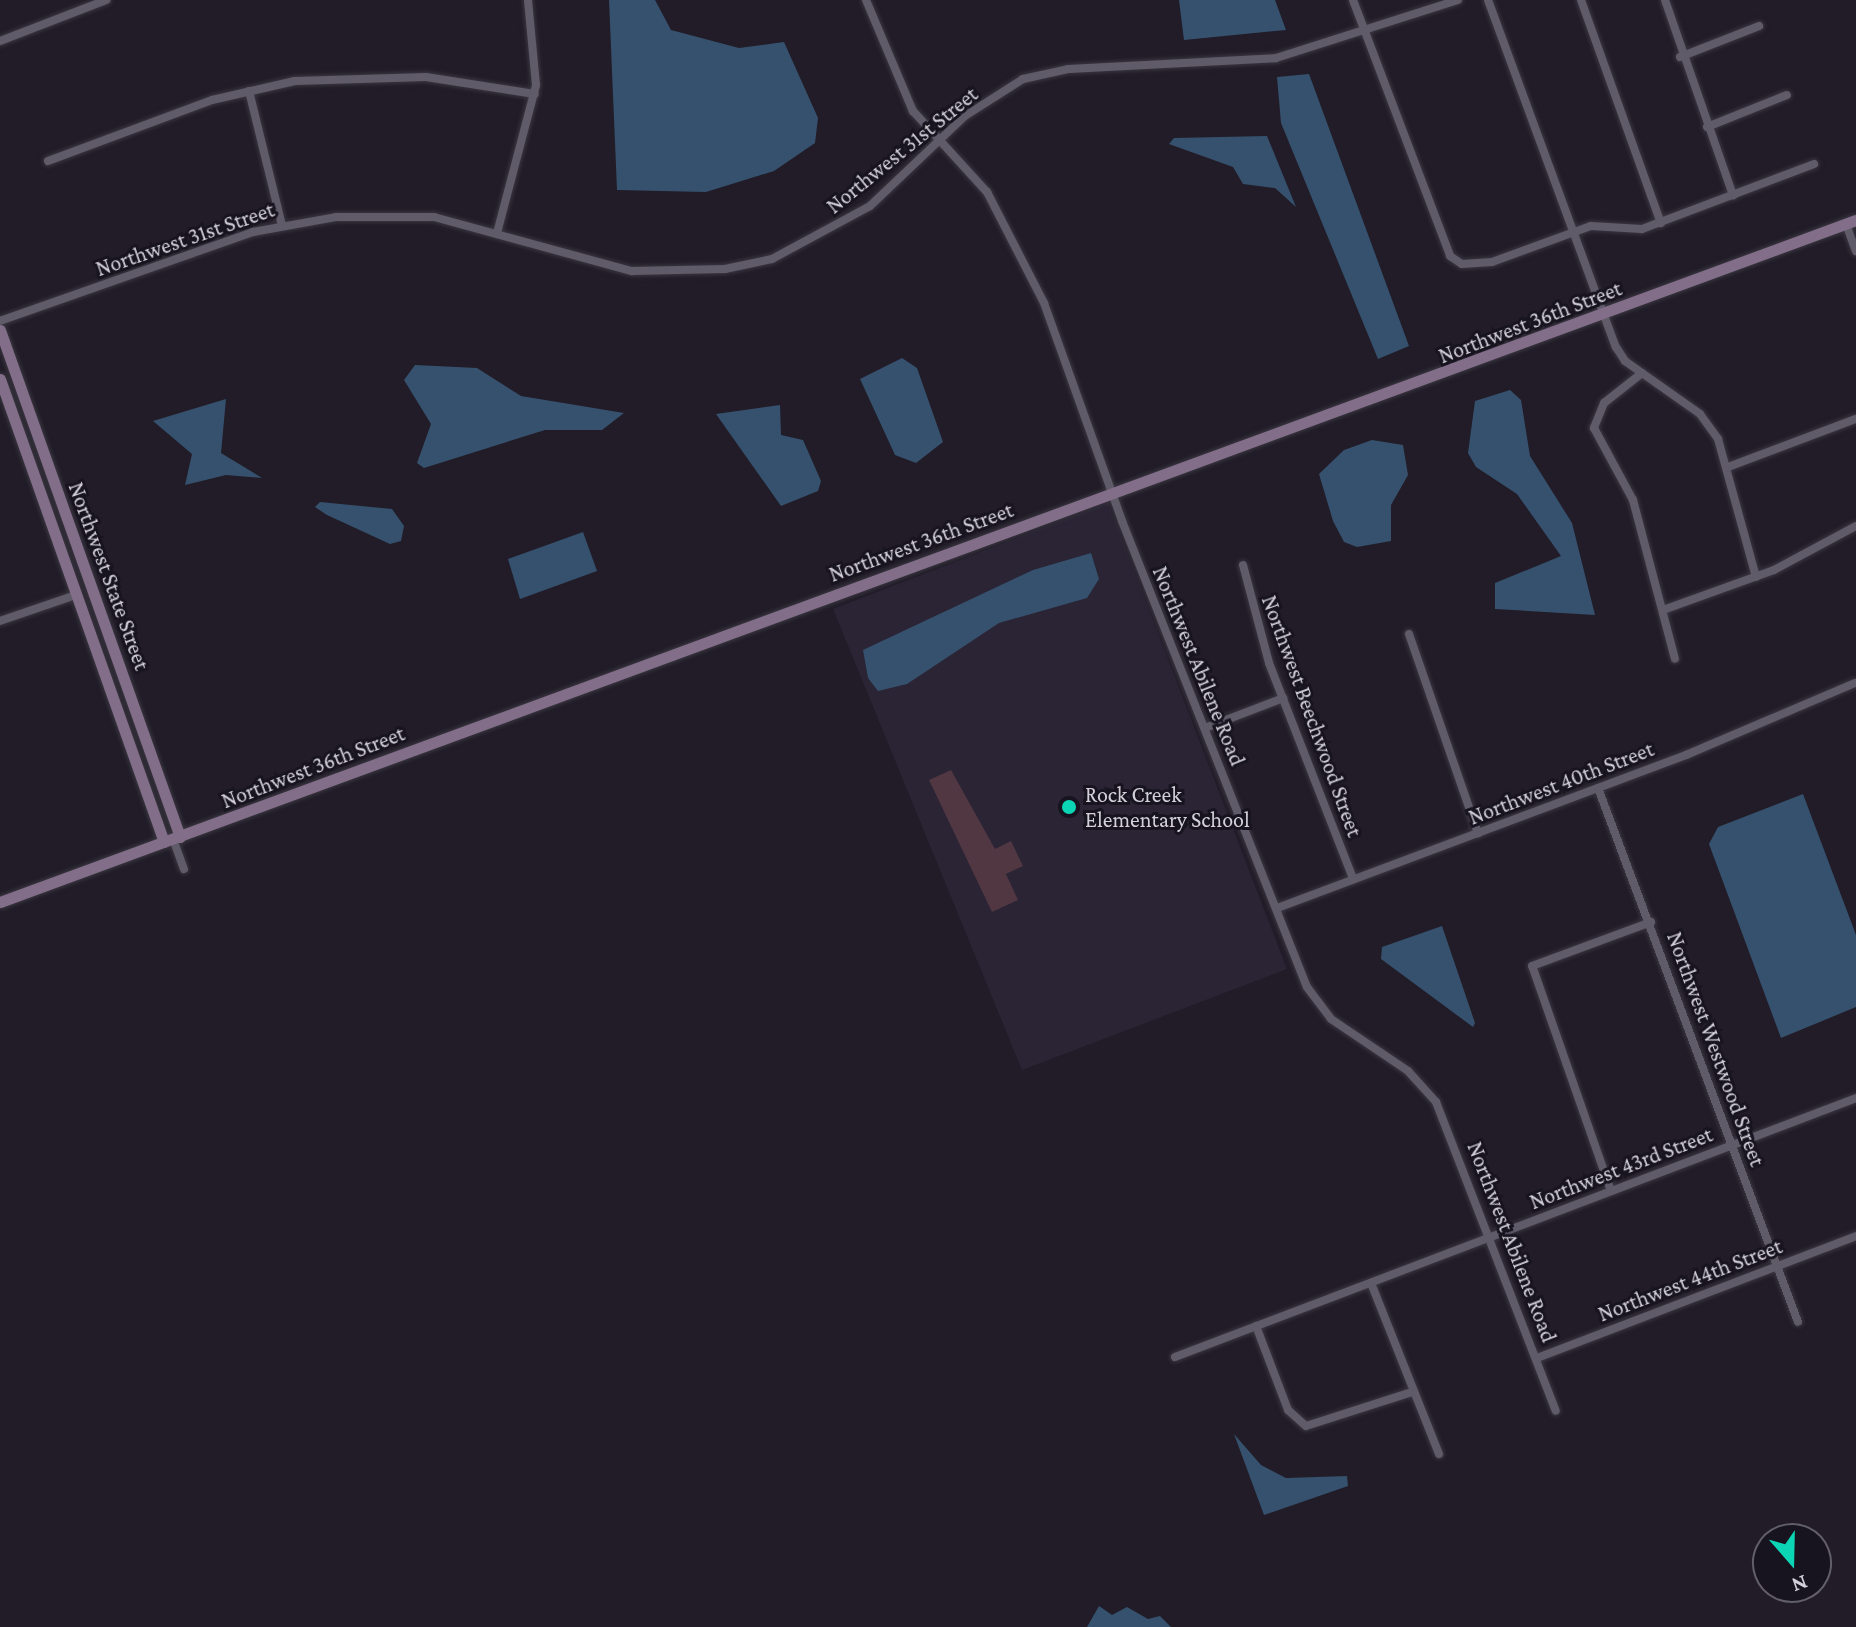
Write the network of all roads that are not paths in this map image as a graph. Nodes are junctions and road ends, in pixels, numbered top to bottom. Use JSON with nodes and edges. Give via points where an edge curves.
{"nodes":[{"id":1,"x":106,"y":0,"type":"edge"},
{"id":2,"x":528,"y":0,"type":"edge"},
{"id":3,"x":866,"y":0,"type":"edge"},
{"id":4,"x":1353,"y":0,"type":"edge"},
{"id":5,"x":1458,"y":0,"type":"edge"},
{"id":6,"x":1488,"y":0,"type":"edge"},
{"id":7,"x":1581,"y":0,"type":"edge"},
{"id":8,"x":1665,"y":0,"type":"edge"},
{"id":9,"x":1759,"y":26,"type":"dead end"},
{"id":10,"x":1366,"y":34,"type":"junction"},
{"id":11,"x":0,"y":41,"type":"edge"},
{"id":12,"x":1680,"y":57,"type":"junction"},
{"id":13,"x":249,"y":91,"type":"junction"},
{"id":14,"x":535,"y":94,"type":"junction"},
{"id":15,"x":1787,"y":95,"type":"dead end"},
{"id":16,"x":1707,"y":127,"type":"junction"},
{"id":17,"x":938,"y":143,"type":"junction"},
{"id":18,"x":48,"y":161,"type":"dead end"},
{"id":19,"x":1814,"y":164,"type":"dead end"},
{"id":20,"x":1733,"y":195,"type":"junction"},
{"id":21,"x":1851,"y":222,"type":"edge"},
{"id":22,"x":1661,"y":223,"type":"junction"},
{"id":23,"x":282,"y":225,"type":"junction"},
{"id":24,"x":1575,"y":231,"type":"junction"},
{"id":25,"x":497,"y":233,"type":"junction"},
{"id":26,"x":1856,"y":251,"type":"edge"},
{"id":27,"x":1606,"y":315,"type":"junction"},
{"id":28,"x":0,"y":321,"type":"edge"},
{"id":29,"x":0,"y":330,"type":"edge"},
{"id":30,"x":1642,"y":373,"type":"junction"},
{"id":31,"x":0,"y":379,"type":"edge"},
{"id":32,"x":1856,"y":419,"type":"edge"},
{"id":33,"x":1728,"y":467,"type":"junction"},
{"id":34,"x":1112,"y":493,"type":"junction"},
{"id":35,"x":1856,"y":526,"type":"edge"},
{"id":36,"x":1243,"y":565,"type":"dead end"},
{"id":37,"x":1756,"y":577,"type":"junction"},
{"id":38,"x":76,"y":595,"type":"junction"},
{"id":39,"x":1663,"y":610,"type":"junction"},
{"id":40,"x":0,"y":621,"type":"edge"},
{"id":41,"x":1409,"y":634,"type":"dead end"},
{"id":42,"x":1675,"y":659,"type":"dead end"},
{"id":43,"x":1855,"y":683,"type":"edge"},
{"id":44,"x":1283,"y":698,"type":"junction"},
{"id":45,"x":1205,"y":728,"type":"junction"},
{"id":46,"x":1598,"y":788,"type":"junction"},
{"id":47,"x":1478,"y":833,"type":"junction"},
{"id":48,"x":172,"y":839,"type":"junction"},
{"id":49,"x":184,"y":869,"type":"dead end"},
{"id":50,"x":1353,"y":879,"type":"junction"},
{"id":51,"x":0,"y":902,"type":"edge"},
{"id":52,"x":1277,"y":908,"type":"junction"},
{"id":53,"x":1651,"y":922,"type":"junction"},
{"id":54,"x":1856,"y":1098,"type":"edge"},
{"id":55,"x":1730,"y":1145,"type":"junction"},
{"id":56,"x":1611,"y":1191,"type":"junction"},
{"id":57,"x":1856,"y":1236,"type":"edge"},
{"id":58,"x":1491,"y":1238,"type":"junction"},
{"id":59,"x":1776,"y":1266,"type":"junction"},
{"id":60,"x":1371,"y":1283,"type":"junction"},
{"id":61,"x":1798,"y":1322,"type":"dead end"},
{"id":62,"x":1256,"y":1326,"type":"junction"},
{"id":63,"x":1175,"y":1357,"type":"dead end"},
{"id":64,"x":1537,"y":1358,"type":"junction"},
{"id":65,"x":1412,"y":1392,"type":"junction"},
{"id":66,"x":1556,"y":1411,"type":"dead end"},
{"id":67,"x":1439,"y":1454,"type":"dead end"}],
"edges":[{"from":1,"to":11,"type":"street"},
{"from":2,"to":14,"type":"street"},
{"from":3,"to":17,"type":"street","name":"Northwest Abilene Road","via":[[892,71]]},
{"from":4,"to":10,"type":"street"},
{"from":5,"to":10,"type":"street","name":"Northwest 31st Street"},
{"from":6,"to":24,"type":"street"},
{"from":7,"to":22,"type":"street"},
{"from":8,"to":12,"type":"street"},
{"from":9,"to":12,"type":"street"},
{"from":10,"to":17,"type":"street","name":"Northwest 31st Street","via":[[1276,58],[1068,69],[1023,79]]},
{"from":10,"to":24,"type":"street","via":[[1450,256],[1475,267]]},
{"from":12,"to":16,"type":"street"},
{"from":13,"to":14,"type":"street","via":[[386,76]]},
{"from":13,"to":18,"type":"street"},
{"from":13,"to":23,"type":"street"},
{"from":14,"to":25,"type":"street"},
{"from":15,"to":16,"type":"street"},
{"from":16,"to":20,"type":"street"},
{"from":17,"to":25,"type":"street","name":"Northwest 31st Street","via":[[824,235],[772,259],[725,269],[585,264]]},
{"from":17,"to":34,"type":"street","name":"Northwest Abilene Road","via":[[1009,224]]},
{"from":19,"to":20,"type":"street"},
{"from":20,"to":22,"type":"street"},
{"from":21,"to":26,"type":"street"},
{"from":21,"to":27,"type":"main road","name":"Northwest 36th Street"},
{"from":22,"to":24,"type":"street"},
{"from":23,"to":25,"type":"street","name":"Northwest 31st Street","via":[[434,217]]},
{"from":23,"to":28,"type":"street","name":"Northwest 31st Street"},
{"from":24,"to":27,"type":"street"},
{"from":27,"to":30,"type":"street","via":[[1625,361]]},
{"from":27,"to":34,"type":"main road","name":"Northwest 36th Street"},
{"from":29,"to":48,"type":"main road","name":"Northwest State Street"},
{"from":30,"to":33,"type":"street","via":[[1700,414]]},
{"from":30,"to":39,"type":"street","via":[[1604,403],[1594,428],[1633,500]]},
{"from":31,"to":38,"type":"main road","name":"Northwest State Street"},
{"from":32,"to":33,"type":"street"},
{"from":33,"to":37,"type":"street"},
{"from":34,"to":45,"type":"street","name":"Northwest Abilene Road"},
{"from":34,"to":48,"type":"main road","name":"Northwest 36th Street"},
{"from":35,"to":37,"type":"street"},
{"from":36,"to":44,"type":"street","name":"Northwest Beechwood Street"},
{"from":37,"to":39,"type":"street"},
{"from":38,"to":40,"type":"street"},
{"from":38,"to":48,"type":"main road","name":"Northwest State Street"},
{"from":39,"to":42,"type":"street"},
{"from":41,"to":47,"type":"street"},
{"from":43,"to":46,"type":"street","name":"Northwest 40th Street"},
{"from":44,"to":45,"type":"street"},
{"from":44,"to":50,"type":"street","name":"Northwest Beechwood Street"},
{"from":45,"to":52,"type":"street","name":"Northwest Abilene Road"},
{"from":46,"to":47,"type":"street","name":"Northwest 40th Street"},
{"from":46,"to":53,"type":"street","name":"Northwest Westwood Street"},
{"from":47,"to":50,"type":"street","name":"Northwest 40th Street"},
{"from":48,"to":49,"type":"street"},
{"from":48,"to":51,"type":"main road","name":"Northwest 36th Street"},
{"from":50,"to":52,"type":"street","name":"Northwest 40th Street"},
{"from":52,"to":58,"type":"street","name":"Northwest Abilene Road","via":[[1318,1005],[1349,1036],[1408,1071],[1436,1102]]},
{"from":53,"to":55,"type":"street","name":"Northwest Westwood Street"},
{"from":53,"to":56,"type":"street","via":[[1532,966]]},
{"from":54,"to":55,"type":"street","name":"Northwest 43rd Street"},
{"from":55,"to":56,"type":"street","name":"Northwest 43rd Street"},
{"from":55,"to":59,"type":"street","name":"Northwest Westwood Street"},
{"from":56,"to":58,"type":"street","name":"Northwest 43rd Street"},
{"from":57,"to":59,"type":"street","name":"Northwest 44th Street"},
{"from":58,"to":60,"type":"street","name":"Northwest 43rd Street"},
{"from":58,"to":64,"type":"street","name":"Northwest Abilene Road"},
{"from":59,"to":61,"type":"street","name":"Northwest Westwood Street"},
{"from":59,"to":64,"type":"street","name":"Northwest 44th Street"},
{"from":60,"to":62,"type":"street","name":"Northwest 43rd Street"},
{"from":60,"to":65,"type":"street"},
{"from":62,"to":63,"type":"street","name":"Northwest 43rd Street"},
{"from":62,"to":65,"type":"street","via":[[1288,1410],[1306,1426]]},
{"from":64,"to":66,"type":"street","name":"Northwest Abilene Road"},
{"from":65,"to":67,"type":"street"}]}
